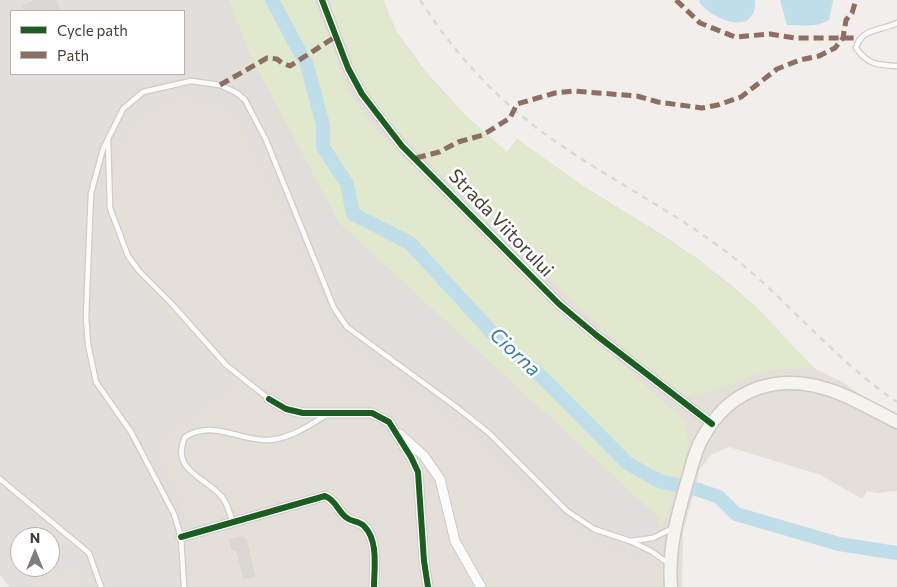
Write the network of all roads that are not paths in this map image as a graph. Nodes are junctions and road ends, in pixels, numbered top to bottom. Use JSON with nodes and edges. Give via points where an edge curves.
{"nodes":[{"id":1,"x":322,"y":0,"type":"edge"},
{"id":2,"x":897,"y":23,"type":"edge"},
{"id":3,"x":897,"y":66,"type":"edge"},
{"id":4,"x":108,"y":140,"type":"junction"},
{"id":5,"x":269,"y":399,"type":"joint"},
{"id":6,"x":330,"y":414,"type":"junction"},
{"id":7,"x":897,"y":422,"type":"edge"},
{"id":8,"x":712,"y":424,"type":"junction"},
{"id":9,"x":393,"y":428,"type":"junction"},
{"id":10,"x":0,"y":478,"type":"edge"},
{"id":11,"x":233,"y":523,"type":"junction"},
{"id":12,"x":674,"y":527,"type":"junction"},
{"id":13,"x":181,"y":537,"type":"junction"},
{"id":14,"x":630,"y":541,"type":"junction"},
{"id":15,"x":670,"y":564,"type":"junction"},
{"id":16,"x":101,"y":587,"type":"edge"},
{"id":17,"x":184,"y":587,"type":"edge"},
{"id":18,"x":374,"y":587,"type":"edge"},
{"id":19,"x":428,"y":587,"type":"edge"},
{"id":20,"x":481,"y":587,"type":"edge"},
{"id":21,"x":671,"y":587,"type":"edge"}],
"edges":[{"from":1,"to":8,"type":"street","name":"Strada Viitorului","via":[[348,68],[362,94],[402,146],[559,304]]},
{"from":2,"to":3,"type":"lane","via":[[866,33],[858,38],[856,48],[864,58],[877,65]]},
{"from":4,"to":5,"type":"lane","via":[[110,208],[128,256],[138,271],[226,365]]},
{"from":4,"to":13,"type":"lane","via":[[90,193],[88,344],[96,382],[131,432],[174,514]]},
{"from":4,"to":14,"type":"lane","via":[[123,109],[143,92],[191,80],[208,82],[237,93],[245,100],[266,140],[334,308],[347,328],[489,433],[567,511],[594,529]]},
{"from":5,"to":6,"type":"street","via":[[286,409],[302,413]]},
{"from":6,"to":9,"type":"street","via":[[372,413],[384,418]]},
{"from":6,"to":11,"type":"lane","via":[[277,439],[254,439],[206,428],[185,437],[181,452],[184,463],[190,472],[222,498]]},
{"from":7,"to":8,"type":"main road","via":[[836,392],[799,383],[764,385],[736,398]]},
{"from":8,"to":12,"type":"main road","via":[[696,452]]},
{"from":9,"to":19,"type":"street","via":[[418,472]]},
{"from":9,"to":20,"type":"street","via":[[424,456],[440,479],[455,541]]},
{"from":10,"to":16,"type":"lane","via":[[89,553]]},
{"from":11,"to":13,"type":"street"},
{"from":11,"to":18,"type":"street","via":[[320,496],[330,498],[347,519],[363,524],[370,535],[374,551]]},
{"from":12,"to":14,"type":"lane","via":[[653,538]]},
{"from":12,"to":15,"type":"main road"},
{"from":13,"to":17,"type":"lane"},
{"from":14,"to":15,"type":"lane"},
{"from":15,"to":21,"type":"main road"}]}
